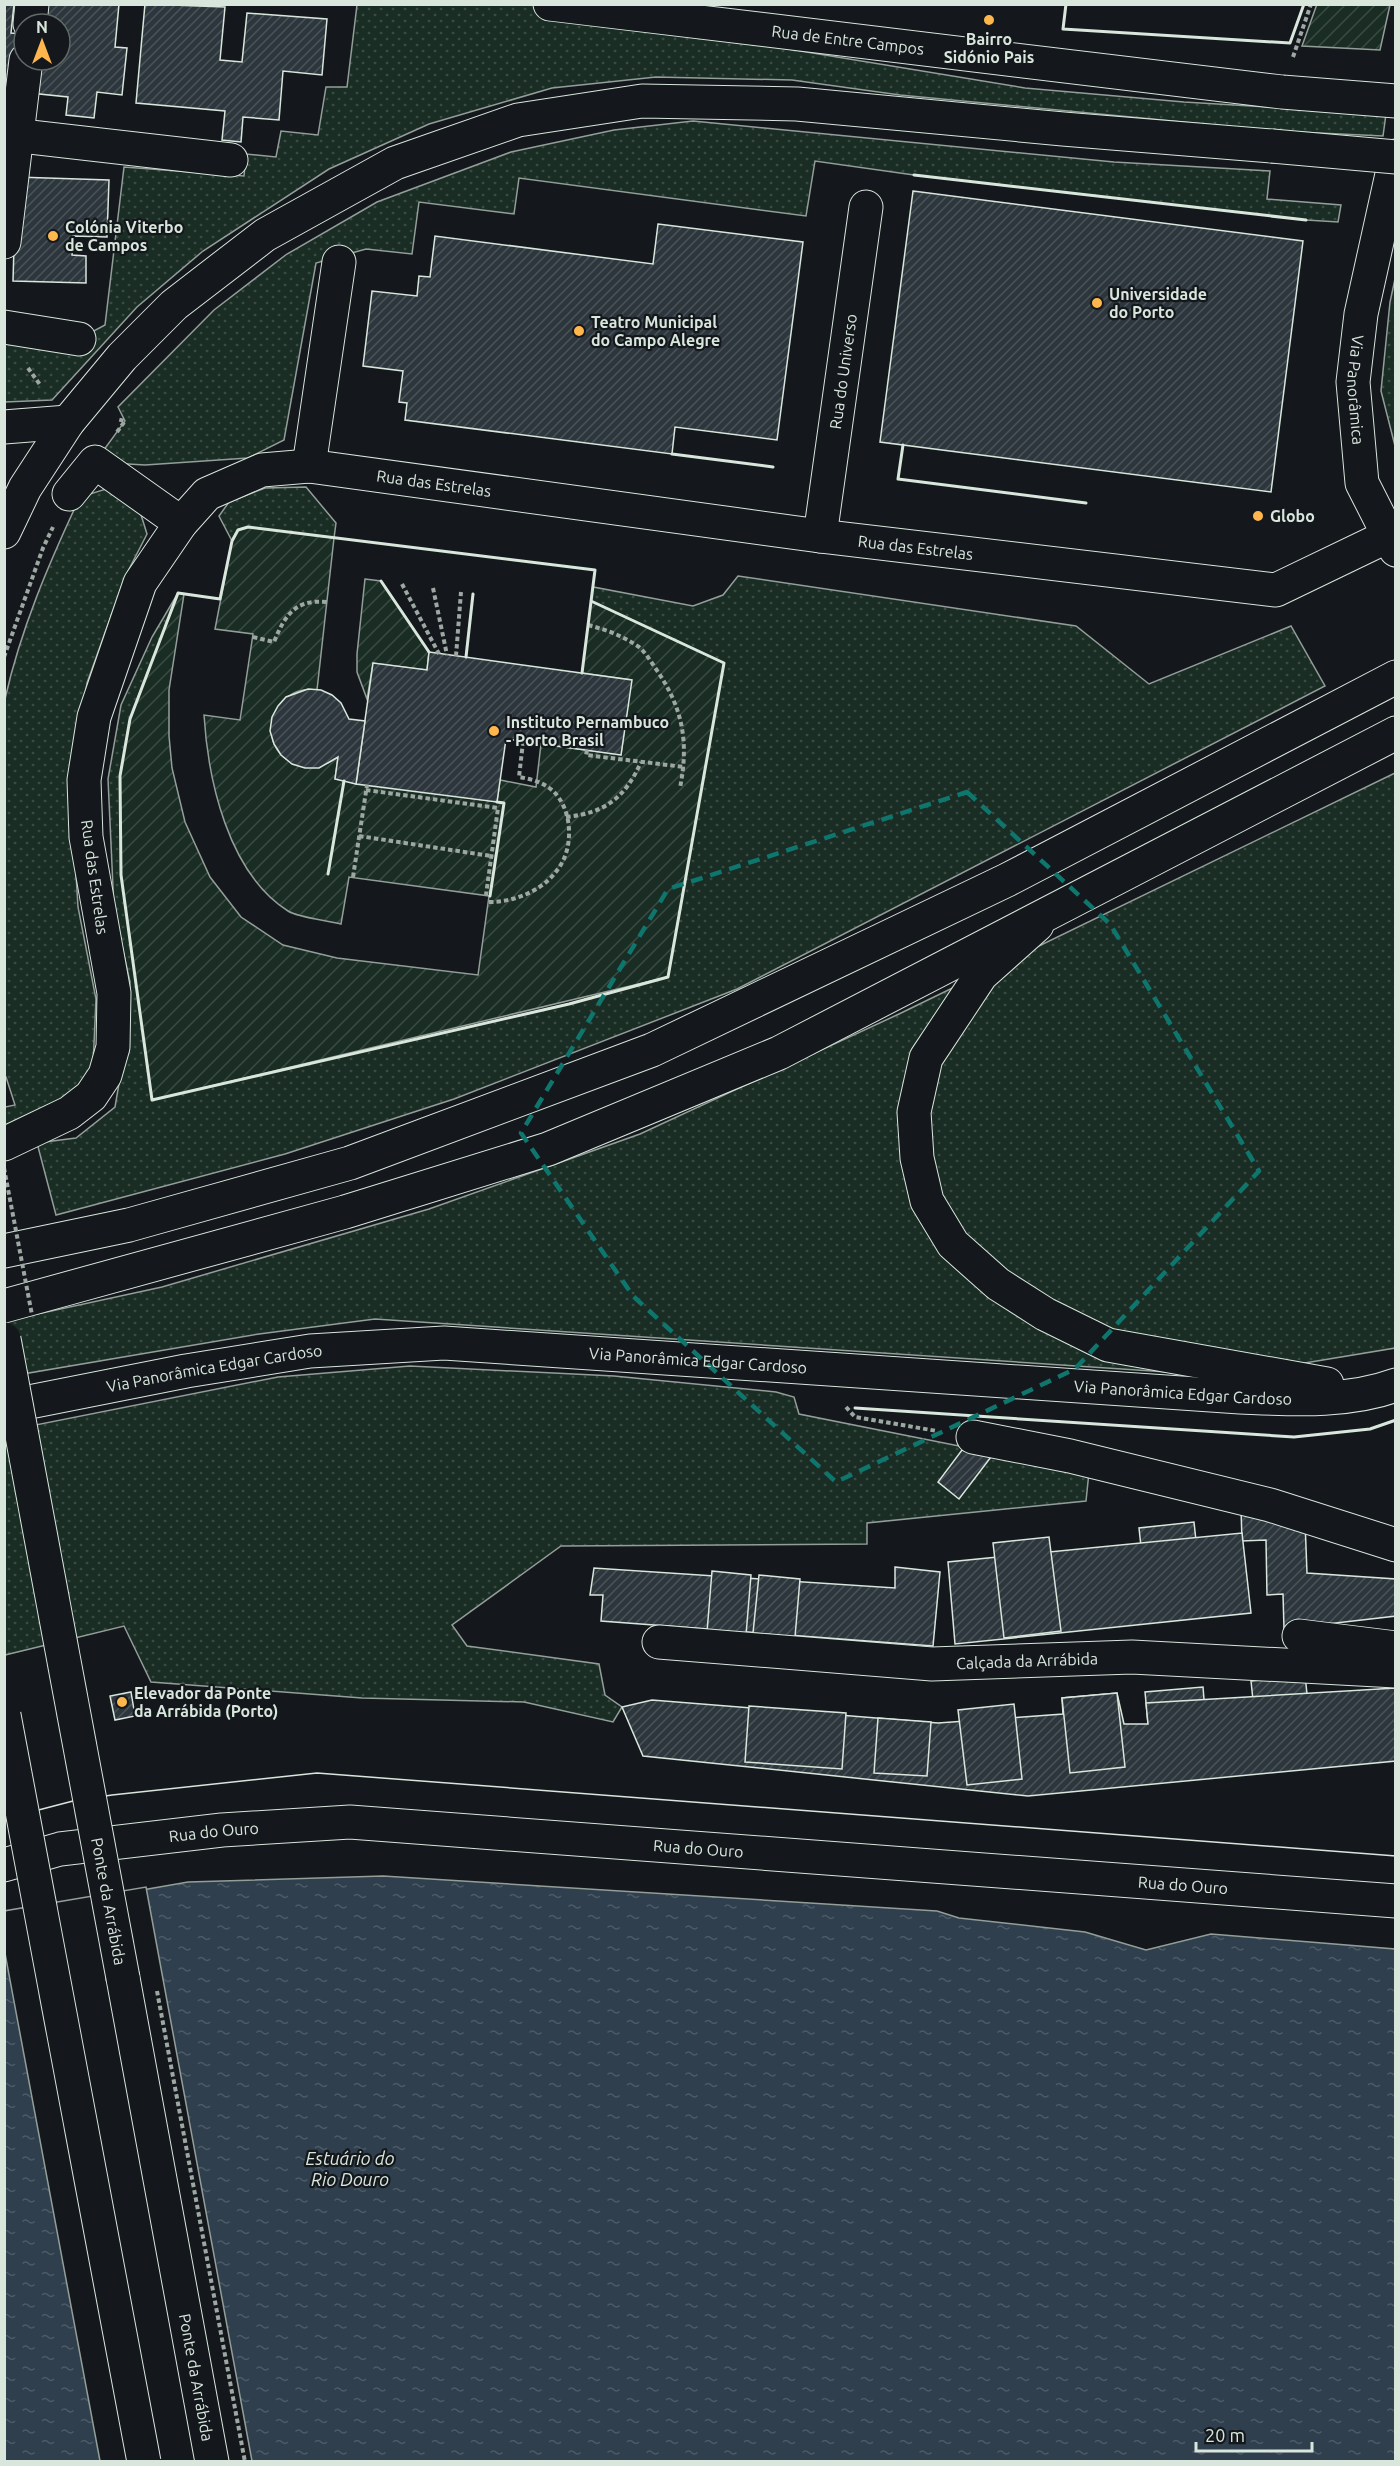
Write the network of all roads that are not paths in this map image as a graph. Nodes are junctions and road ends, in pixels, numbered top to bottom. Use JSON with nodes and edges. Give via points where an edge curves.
{"nodes":[{"id":1,"x":550,"y":4,"type":"edge"},
{"id":2,"x":594,"y":7,"type":"edge"},
{"id":3,"x":24,"y":72,"type":"edge"},
{"id":4,"x":1395,"y":101,"type":"edge"},
{"id":5,"x":11,"y":134,"type":"edge"},
{"id":6,"x":1395,"y":156,"type":"edge"},
{"id":7,"x":231,"y":160,"type":"dead end"},
{"id":8,"x":866,"y":207,"type":"dead end"},
{"id":9,"x":4,"y":242,"type":"edge"},
{"id":10,"x":339,"y":262,"type":"dead end"},
{"id":11,"x":4,"y":327,"type":"edge"},
{"id":12,"x":79,"y":339,"type":"dead end"},
{"id":13,"x":73,"y":415,"type":"junction"},
{"id":14,"x":4,"y":427,"type":"edge"},
{"id":15,"x":309,"y":466,"type":"junction"},
{"id":16,"x":69,"y":494,"type":"road end"},
{"id":17,"x":181,"y":523,"type":"junction"},
{"id":18,"x":4,"y":532,"type":"edge"},
{"id":19,"x":820,"y":536,"type":"junction"},
{"id":20,"x":1392,"y":543,"type":"edge"},
{"id":21,"x":1395,"y":677,"type":"edge"},
{"id":22,"x":1393,"y":734,"type":"edge"},
{"id":23,"x":1052,"y":911,"type":"junction"},
{"id":24,"x":4,"y":1144,"type":"edge"},
{"id":25,"x":4,"y":1251,"type":"edge"},
{"id":26,"x":4,"y":1306,"type":"edge"},
{"id":27,"x":4,"y":1339,"type":"edge"},
{"id":28,"x":1386,"y":1389,"type":"edge"},
{"id":29,"x":4,"y":1407,"type":"edge"},
{"id":30,"x":973,"y":1437,"type":"road end"},
{"id":31,"x":1395,"y":1545,"type":"edge"},
{"id":32,"x":1299,"y":1636,"type":"dead end"},
{"id":33,"x":659,"y":1642,"type":"dead end"},
{"id":34,"x":1395,"y":1648,"type":"edge"},
{"id":35,"x":1395,"y":1671,"type":"edge"},
{"id":36,"x":4,"y":1715,"type":"edge"},
{"id":37,"x":4,"y":1865,"type":"edge"},
{"id":38,"x":1395,"y":1901,"type":"edge"},
{"id":39,"x":144,"y":2462,"type":"edge"},
{"id":40,"x":212,"y":2462,"type":"edge"}],
"edges":[{"from":1,"to":2,"type":"main road","name":"Rua de Entre Campos"},
{"from":2,"to":4,"type":"main road","name":"Rua de Entre Campos","via":[[1290,93]]},
{"from":3,"to":5,"type":"main road"},
{"from":5,"to":7,"type":"main road"},
{"from":5,"to":9,"type":"main road"},
{"from":6,"to":13,"type":"main road","bridge":true,"via":[[797,104],[642,101],[518,120],[395,163],[265,234],[174,305],[122,357]]},
{"from":6,"to":20,"type":"main road","name":"Via Panorâmica","via":[[1361,314],[1353,382],[1362,483]]},
{"from":8,"to":19,"type":"main road","name":"Rua do Universo"},
{"from":10,"to":15,"type":"main road"},
{"from":11,"to":12,"type":"main road"},
{"from":13,"to":14,"type":"main road"},
{"from":13,"to":18,"type":"main road","via":[[25,489]]},
{"from":15,"to":17,"type":"main road","name":"Rua das Estrelas","via":[[262,470],[207,494]]},
{"from":15,"to":19,"type":"main road","name":"Rua das Estrelas"},
{"from":16,"to":17,"type":"main road","via":[[95,462]]},
{"from":17,"to":24,"type":"main road","name":"Rua das Estrelas","via":[[140,583],[94,717],[84,780],[86,837],[114,993],[113,1047],[105,1075],[91,1096],[69,1113]]},
{"from":19,"to":20,"type":"main road","name":"Rua das Estrelas","via":[[1276,590]]},
{"from":21,"to":25,"type":"main road","via":[[1007,880],[651,1050],[350,1163],[129,1225]]},
{"from":22,"to":23,"type":"main road"},
{"from":23,"to":26,"type":"main road","via":[[779,1053],[548,1149],[345,1212]]},
{"from":23,"to":28,"type":"main road","via":[[981,975],[926,1058],[914,1112],[916,1158],[927,1201],[953,1244],[998,1284],[1045,1314],[1108,1344]]},
{"from":27,"to":40,"type":"main road","name":"Ponte da Arrábida","bridge":true},
{"from":28,"to":29,"type":"main road","name":"Via Panorâmica Edgar Cardoso","via":[[1308,1399],[1240,1397],[444,1343],[310,1351]]},
{"from":30,"to":31,"type":"main road","via":[[1259,1502]]},
{"from":32,"to":34,"type":"main road"},
{"from":33,"to":35,"type":"main road","name":"Calçada da Arrábida","via":[[932,1664],[1132,1656]]},
{"from":36,"to":39,"type":"main road","bridge":true},
{"from":37,"to":38,"type":"main road","name":"Rua do Ouro","via":[[60,1849],[222,1830],[350,1822]]}]}
